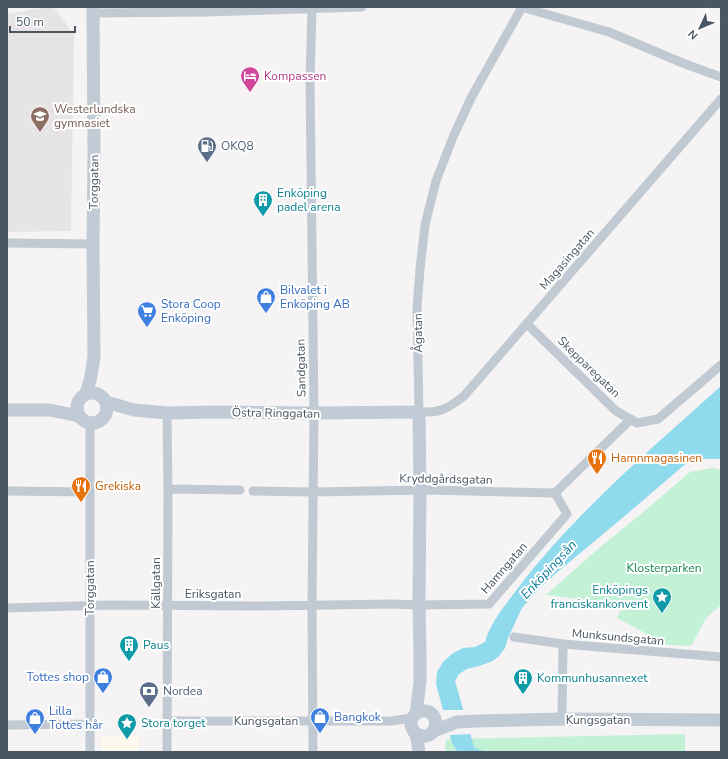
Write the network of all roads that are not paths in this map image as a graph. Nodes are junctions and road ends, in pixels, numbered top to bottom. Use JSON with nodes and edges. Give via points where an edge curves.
{"nodes":[{"id":1,"x":362,"y":7,"type":"edge"},
{"id":2,"x":522,"y":7,"type":"edge"},
{"id":3,"x":312,"y":8,"type":"junction"},
{"id":4,"x":93,"y":10,"type":"edge"},
{"id":5,"x":721,"y":77,"type":"edge"},
{"id":6,"x":721,"y":99,"type":"edge"},
{"id":7,"x":7,"y":243,"type":"edge"},
{"id":8,"x":93,"y":244,"type":"junction"},
{"id":9,"x":527,"y":324,"type":"junction"},
{"id":10,"x":94,"y":357,"type":"junction"},
{"id":11,"x":721,"y":365,"type":"edge"},
{"id":12,"x":83,"y":396,"type":"junction"},
{"id":13,"x":105,"y":399,"type":"junction"},
{"id":14,"x":7,"y":410,"type":"edge"},
{"id":15,"x":50,"y":410,"type":"junction"},
{"id":16,"x":134,"y":410,"type":"junction"},
{"id":17,"x":419,"y":412,"type":"junction"},
{"id":18,"x":167,"y":413,"type":"junction"},
{"id":19,"x":314,"y":413,"type":"junction"},
{"id":20,"x":79,"y":416,"type":"junction"},
{"id":21,"x":104,"y":417,"type":"junction"},
{"id":22,"x":634,"y":421,"type":"junction"},
{"id":23,"x":92,"y":423,"type":"junction"},
{"id":24,"x":168,"y":489,"type":"junction"},
{"id":25,"x":240,"y":490,"type":"dead end"},
{"id":26,"x":420,"y":490,"type":"junction"},
{"id":27,"x":7,"y":491,"type":"edge"},
{"id":28,"x":90,"y":492,"type":"junction"},
{"id":29,"x":253,"y":492,"type":"dead end"},
{"id":30,"x":312,"y":492,"type":"junction"},
{"id":31,"x":555,"y":493,"type":"junction"},
{"id":32,"x":90,"y":605,"type":"junction"},
{"id":33,"x":312,"y":605,"type":"junction"},
{"id":34,"x":419,"y":605,"type":"junction"},
{"id":35,"x":167,"y":606,"type":"junction"},
{"id":36,"x":7,"y":608,"type":"edge"},
{"id":37,"x":514,"y":636,"type":"dead end"},
{"id":38,"x":563,"y":644,"type":"junction"},
{"id":39,"x":721,"y":657,"type":"edge"},
{"id":40,"x":562,"y":720,"type":"junction"},
{"id":41,"x":721,"y":720,"type":"edge"},
{"id":42,"x":313,"y":721,"type":"junction"},
{"id":43,"x":166,"y":722,"type":"junction"},
{"id":44,"x":430,"y":723,"type":"junction"},
{"id":45,"x":90,"y":724,"type":"junction"},
{"id":46,"x":7,"y":725,"type":"edge"},
{"id":47,"x":90,"y":752,"type":"edge"},
{"id":48,"x":167,"y":752,"type":"edge"},
{"id":49,"x":313,"y":752,"type":"edge"},
{"id":50,"x":419,"y":752,"type":"edge"},
{"id":51,"x":426,"y":752,"type":"edge"}],
"edges":[{"from":1,"to":3,"type":"street"},
{"from":2,"to":5,"type":"street","via":[[609,32]]},
{"from":2,"to":17,"type":"street","name":"Ågatan","via":[[471,98],[436,181],[425,225],[417,308]]},
{"from":3,"to":4,"type":"street","via":[[206,12]]},
{"from":3,"to":19,"type":"street","name":"Sandgatan","via":[[310,81]]},
{"from":4,"to":8,"type":"street","name":"Torggatan"},
{"from":6,"to":9,"type":"street","name":"Magasingatan"},
{"from":7,"to":8,"type":"street"},
{"from":8,"to":10,"type":"street","name":"Torggatan"},
{"from":9,"to":17,"type":"street","name":"Magasingatan","via":[[464,396],[448,408],[436,412]]},
{"from":9,"to":22,"type":"street","name":"Skepparegatan","via":[[616,411]]},
{"from":10,"to":12,"type":"street","name":"Torggatan","via":[[90,381]]},
{"from":10,"to":13,"type":"street","name":"Torggatan"},
{"from":11,"to":22,"type":"street","via":[[658,419]]},
{"from":12,"to":13,"type":"street","via":[[95,392]]},
{"from":12,"to":15,"type":"street"},
{"from":12,"to":20,"type":"street","via":[[77,403]]},
{"from":13,"to":16,"type":"street","name":"Östra Ringgatan"},
{"from":13,"to":21,"type":"street","via":[[108,406]]},
{"from":14,"to":15,"type":"street"},
{"from":15,"to":20,"type":"street"},
{"from":16,"to":18,"type":"street","name":"Östra Ringgatan"},
{"from":16,"to":21,"type":"street","name":"Östra Ringgatan"},
{"from":17,"to":19,"type":"street","name":"Östra Ringgatan"},
{"from":17,"to":26,"type":"street","name":"Ågatan"},
{"from":18,"to":19,"type":"street","name":"Östra Ringgatan"},
{"from":18,"to":24,"type":"street","name":"Källgatan"},
{"from":19,"to":30,"type":"street","name":"Sandgatan"},
{"from":20,"to":23,"type":"street"},
{"from":21,"to":23,"type":"street"},
{"from":22,"to":31,"type":"street"},
{"from":23,"to":28,"type":"street","name":"Torggatan"},
{"from":24,"to":25,"type":"street"},
{"from":24,"to":35,"type":"street","name":"Källgatan"},
{"from":26,"to":30,"type":"street","name":"Kryddgårdsgatan"},
{"from":26,"to":31,"type":"street","name":"Kryddgårdsgatan"},
{"from":26,"to":34,"type":"street","name":"Ågatan"},
{"from":27,"to":28,"type":"street"},
{"from":28,"to":32,"type":"street","name":"Torggatan"},
{"from":29,"to":30,"type":"street","name":"Kryddgårdsgatan"},
{"from":30,"to":33,"type":"street","name":"Sandgatan"},
{"from":31,"to":34,"type":"street","name":"Hamngatan","via":[[567,514],[489,604]]},
{"from":32,"to":35,"type":"street","name":"Eriksgatan"},
{"from":32,"to":36,"type":"street","name":"Eriksgatan"},
{"from":32,"to":45,"type":"street","name":"Torggatan"},
{"from":33,"to":34,"type":"street","name":"Eriksgatan"},
{"from":33,"to":35,"type":"street","name":"Eriksgatan"},
{"from":33,"to":42,"type":"street","name":"Sandgatan"},
{"from":34,"to":44,"type":"street","name":"Ågatan","via":[[420,682]]},
{"from":35,"to":43,"type":"street","name":"Källgatan"},
{"from":37,"to":38,"type":"street","name":"Munksundsgatan"},
{"from":38,"to":39,"type":"street","name":"Munksundsgatan"},
{"from":38,"to":40,"type":"street"},
{"from":40,"to":41,"type":"street","name":"Kungsgatan"},
{"from":40,"to":44,"type":"street","name":"Kungsgatan"},
{"from":42,"to":43,"type":"street","name":"Kungsgatan"},
{"from":42,"to":44,"type":"street","name":"Kungsgatan"},
{"from":42,"to":49,"type":"street","name":"Sandgatan"},
{"from":43,"to":48,"type":"street","name":"Källgatan"},
{"from":44,"to":50,"type":"street","name":"Ågatan"},
{"from":44,"to":51,"type":"street","name":"Ågatan"},
{"from":45,"to":46,"type":"street"},
{"from":45,"to":47,"type":"street","name":"Torggatan"}]}
